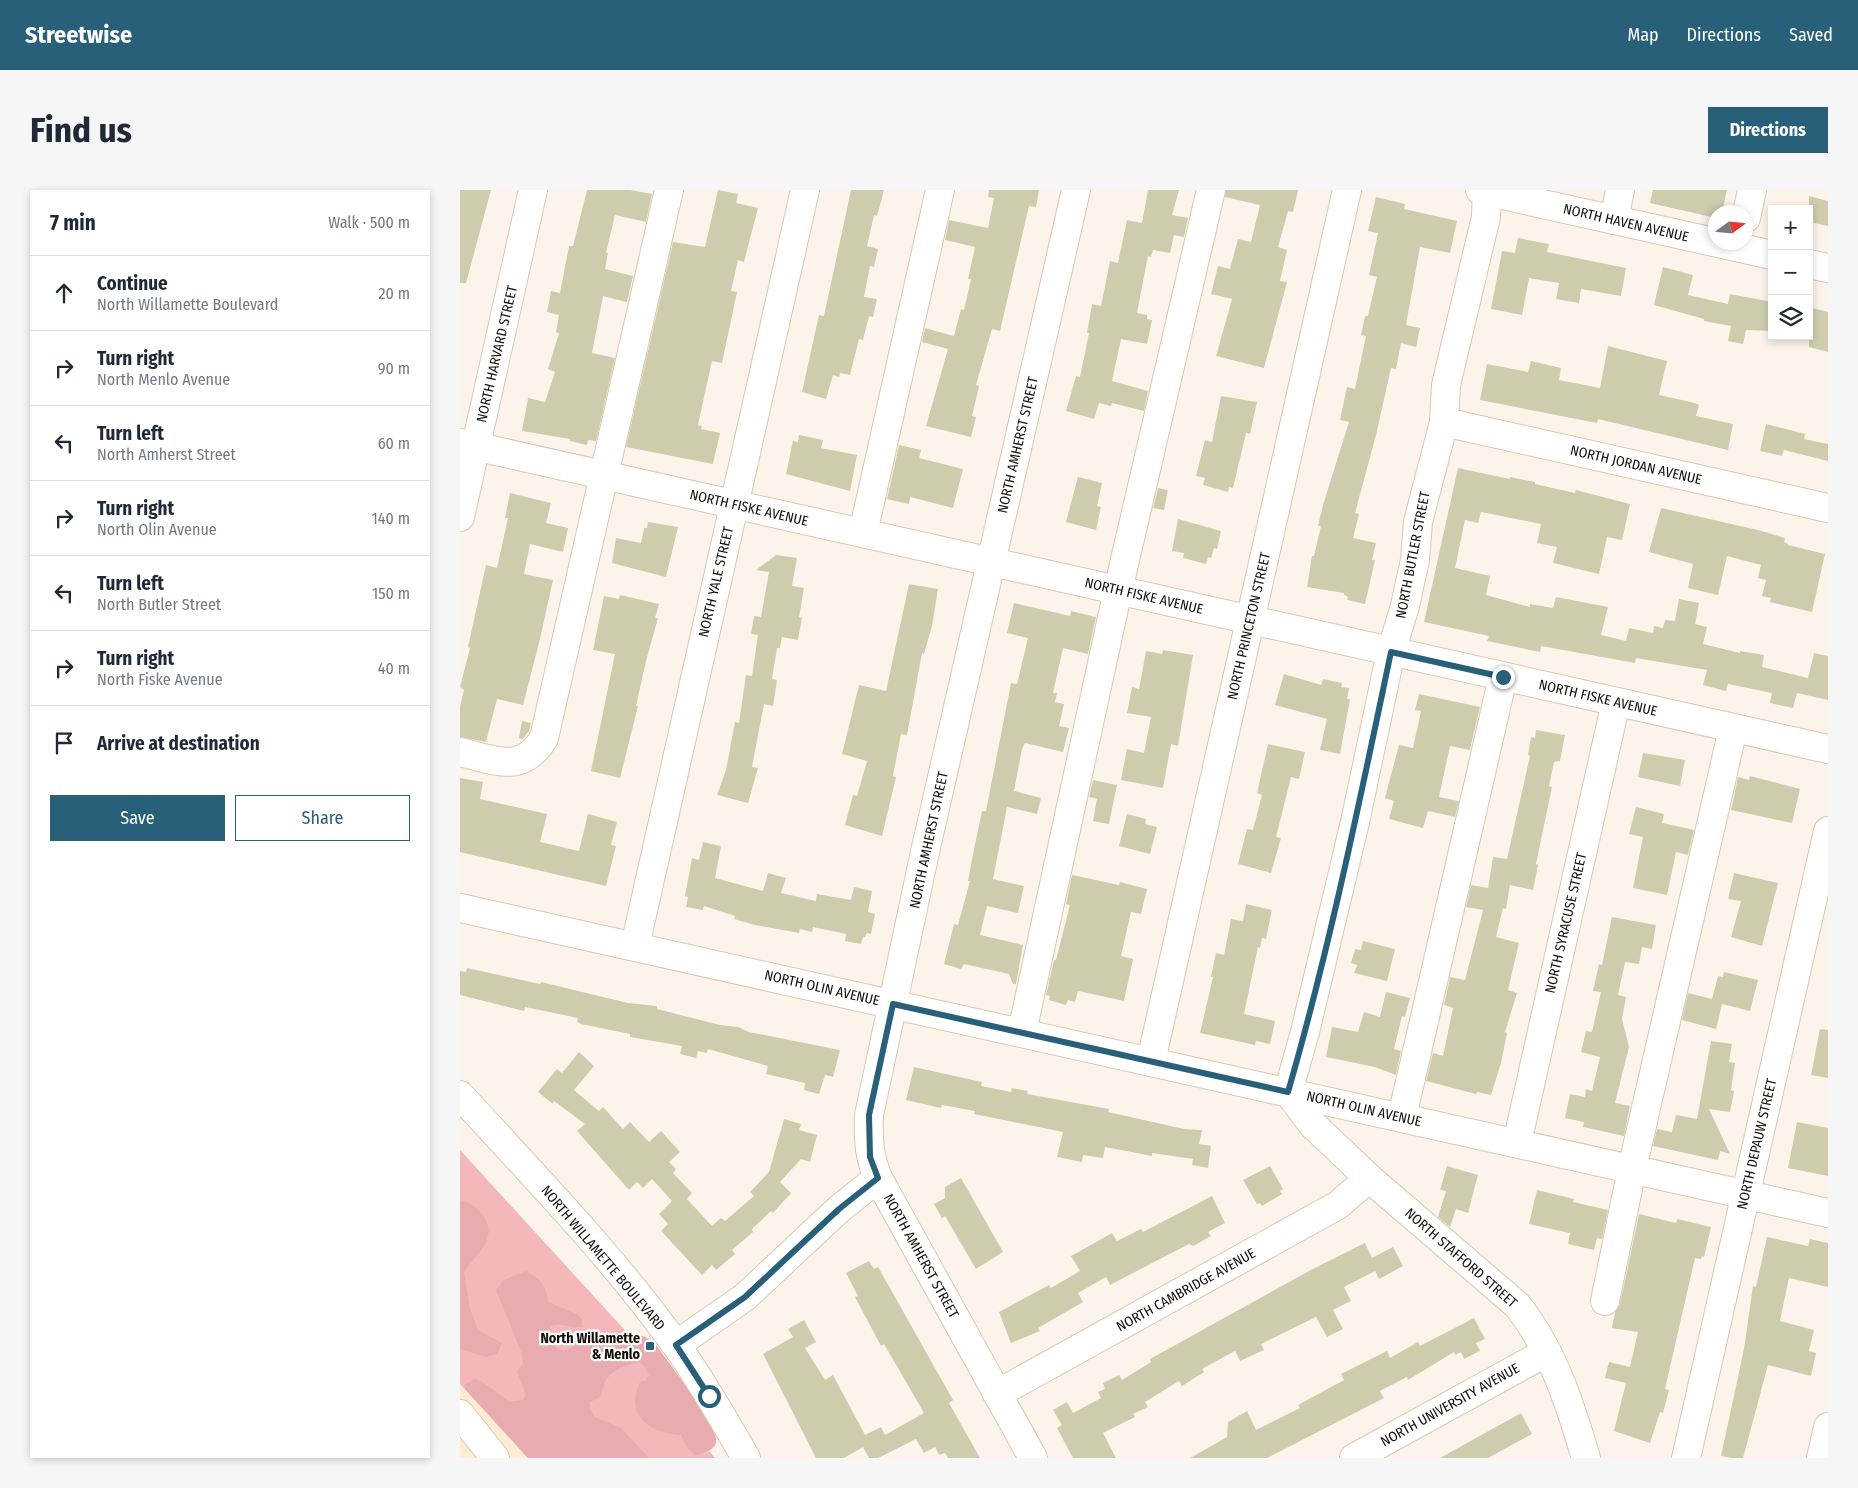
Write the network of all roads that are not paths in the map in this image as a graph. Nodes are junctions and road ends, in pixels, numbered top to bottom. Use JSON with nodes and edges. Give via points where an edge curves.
{"nodes":[{"id":1,"x":533,"y":190,"type":"edge"},
{"id":2,"x":669,"y":190,"type":"edge"},
{"id":3,"x":805,"y":190,"type":"edge"},
{"id":4,"x":940,"y":190,"type":"edge"},
{"id":5,"x":1076,"y":190,"type":"edge"},
{"id":6,"x":1211,"y":190,"type":"edge"},
{"id":7,"x":1347,"y":190,"type":"edge"},
{"id":8,"x":1620,"y":190,"type":"edge"},
{"id":9,"x":1752,"y":190,"type":"edge"},
{"id":10,"x":1485,"y":191,"type":"edge"},
{"id":11,"x":1749,"y":205,"type":"edge"},
{"id":12,"x":1614,"y":220,"type":"junction"},
{"id":13,"x":1708,"y":239,"type":"edge"},
{"id":14,"x":1753,"y":250,"type":"edge"},
{"id":15,"x":1768,"y":255,"type":"edge"},
{"id":16,"x":1813,"y":265,"type":"edge"},
{"id":17,"x":1828,"y":268,"type":"edge"},
{"id":18,"x":1444,"y":422,"type":"junction"},
{"id":19,"x":468,"y":445,"type":"edge"},
{"id":20,"x":605,"y":476,"type":"junction"},
{"id":21,"x":734,"y":504,"type":"junction"},
{"id":22,"x":1828,"y":508,"type":"edge"},
{"id":23,"x":460,"y":518,"type":"edge"},
{"id":24,"x":863,"y":533,"type":"junction"},
{"id":25,"x":991,"y":562,"type":"junction"},
{"id":26,"x":1118,"y":590,"type":"junction"},
{"id":27,"x":1251,"y":620,"type":"junction"},
{"id":28,"x":1391,"y":652,"type":"junction"},
{"id":29,"x":1503,"y":677,"type":"junction"},
{"id":30,"x":1616,"y":702,"type":"junction"},
{"id":31,"x":1733,"y":729,"type":"junction"},
{"id":32,"x":1828,"y":749,"type":"edge"},
{"id":33,"x":460,"y":752,"type":"edge"},
{"id":34,"x":1828,"y":831,"type":"edge"},
{"id":35,"x":460,"y":908,"type":"edge"},
{"id":36,"x":635,"y":946,"type":"junction"},
{"id":37,"x":893,"y":1004,"type":"junction"},
{"id":38,"x":1022,"y":1032,"type":"junction"},
{"id":39,"x":1151,"y":1061,"type":"junction"},
{"id":40,"x":1288,"y":1092,"type":"junction"},
{"id":41,"x":460,"y":1095,"type":"edge"},
{"id":42,"x":1402,"y":1117,"type":"junction"},
{"id":43,"x":1517,"y":1143,"type":"junction"},
{"id":44,"x":1632,"y":1169,"type":"junction"},
{"id":45,"x":878,"y":1178,"type":"junction"},
{"id":46,"x":1368,"y":1178,"type":"junction"},
{"id":47,"x":1745,"y":1194,"type":"junction"},
{"id":48,"x":1828,"y":1213,"type":"edge"},
{"id":49,"x":1605,"y":1301,"type":"dead end"},
{"id":50,"x":676,"y":1345,"type":"junction"},
{"id":51,"x":1547,"y":1352,"type":"junction"},
{"id":52,"x":997,"y":1394,"type":"junction"},
{"id":53,"x":461,"y":1420,"type":"edge"},
{"id":54,"x":495,"y":1458,"type":"edge"},
{"id":55,"x":746,"y":1458,"type":"edge"},
{"id":56,"x":1033,"y":1458,"type":"edge"},
{"id":57,"x":1354,"y":1458,"type":"edge"},
{"id":58,"x":1586,"y":1458,"type":"edge"},
{"id":59,"x":1686,"y":1458,"type":"edge"}],
"edges":[{"from":1,"to":19,"type":"street","name":"NORTH HARVARD STREET"},
{"from":2,"to":20,"type":"street"},
{"from":3,"to":21,"type":"street","name":"NORTH YALE STREET"},
{"from":4,"to":24,"type":"street"},
{"from":5,"to":25,"type":"street","name":"NORTH AMHERST STREET"},
{"from":6,"to":26,"type":"street"},
{"from":7,"to":27,"type":"street","name":"NORTH PRINCETON STREET"},
{"from":8,"to":12,"type":"street"},
{"from":9,"to":11,"type":"street"},
{"from":10,"to":12,"type":"street","name":"NORTH HAVEN AVENUE"},
{"from":10,"to":18,"type":"street","name":"NORTH BUTLER STREET","via":[[1486,217],[1446,385]]},
{"from":12,"to":13,"type":"street","name":"NORTH HAVEN AVENUE"},
{"from":14,"to":15,"type":"street","name":"NORTH HAVEN AVENUE"},
{"from":16,"to":17,"type":"street"},
{"from":18,"to":22,"type":"street","name":"NORTH JORDAN AVENUE"},
{"from":18,"to":28,"type":"street","name":"NORTH BUTLER STREET","via":[[1418,522],[1415,560]]},
{"from":19,"to":20,"type":"street","name":"NORTH FISKE AVENUE"},
{"from":19,"to":23,"type":"street","name":"NORTH HARVARD STREET"},
{"from":20,"to":21,"type":"street","name":"NORTH FISKE AVENUE"},
{"from":20,"to":33,"type":"street","via":[[544,738],[533,754],[512,763]]},
{"from":21,"to":24,"type":"street","name":"NORTH FISKE AVENUE"},
{"from":21,"to":36,"type":"street","name":"NORTH YALE STREET"},
{"from":24,"to":25,"type":"street","name":"NORTH FISKE AVENUE"},
{"from":25,"to":26,"type":"street","name":"NORTH FISKE AVENUE"},
{"from":25,"to":37,"type":"street","name":"NORTH AMHERST STREET"},
{"from":26,"to":27,"type":"street","name":"NORTH FISKE AVENUE"},
{"from":26,"to":38,"type":"street"},
{"from":27,"to":28,"type":"street","name":"NORTH FISKE AVENUE"},
{"from":27,"to":39,"type":"street","name":"NORTH PRINCETON STREET"},
{"from":28,"to":29,"type":"street","name":"NORTH FISKE AVENUE"},
{"from":28,"to":40,"type":"street","name":"NORTH BUTLER STREET","via":[[1307,1023]]},
{"from":29,"to":30,"type":"street","name":"NORTH FISKE AVENUE"},
{"from":29,"to":42,"type":"street"},
{"from":30,"to":31,"type":"street","name":"NORTH FISKE AVENUE"},
{"from":30,"to":43,"type":"street","name":"NORTH SYRACUSE STREET"},
{"from":31,"to":32,"type":"street","name":"NORTH FISKE AVENUE"},
{"from":31,"to":44,"type":"street"},
{"from":34,"to":47,"type":"street","name":"NORTH DEPAUW STREET"},
{"from":35,"to":36,"type":"street","name":"NORTH OLIN AVENUE"},
{"from":36,"to":37,"type":"street","name":"NORTH OLIN AVENUE"},
{"from":37,"to":38,"type":"street","name":"NORTH OLIN AVENUE"},
{"from":37,"to":45,"type":"street","name":"NORTH AMHERST STREET","via":[[869,1115],[870,1157]]},
{"from":38,"to":39,"type":"street","name":"NORTH OLIN AVENUE"},
{"from":39,"to":40,"type":"street","name":"NORTH OLIN AVENUE"},
{"from":40,"to":42,"type":"street","name":"NORTH OLIN AVENUE"},
{"from":40,"to":46,"type":"street","name":"NORTH STAFFORD STREET","via":[[1312,1124]]},
{"from":41,"to":50,"type":"street","name":"NORTH WILLAMETTE BOULEVARD","via":[[594,1243]]},
{"from":42,"to":43,"type":"street","name":"NORTH OLIN AVENUE"},
{"from":43,"to":44,"type":"street","name":"NORTH OLIN AVENUE"},
{"from":44,"to":47,"type":"street","name":"NORTH OLIN AVENUE"},
{"from":44,"to":49,"type":"street"},
{"from":45,"to":50,"type":"street","via":[[839,1209],[745,1297]]},
{"from":45,"to":52,"type":"street","name":"NORTH AMHERST STREET"},
{"from":46,"to":51,"type":"street","name":"NORTH STAFFORD STREET","via":[[1517,1305]]},
{"from":46,"to":52,"type":"street","name":"NORTH CAMBRIDGE AVENUE","via":[[1338,1205]]},
{"from":47,"to":48,"type":"street","name":"NORTH OLIN AVENUE"},
{"from":47,"to":59,"type":"street","name":"NORTH DEPAUW STREET"},
{"from":50,"to":55,"type":"street","name":"NORTH WILLAMETTE BOULEVARD"},
{"from":51,"to":57,"type":"street","name":"NORTH UNIVERSITY AVENUE"},
{"from":51,"to":58,"type":"street","name":"NORTH STAFFORD STREET","via":[[1573,1414]]},
{"from":52,"to":56,"type":"street","name":"NORTH AMHERST STREET"},
{"from":53,"to":54,"type":"street"}]}
